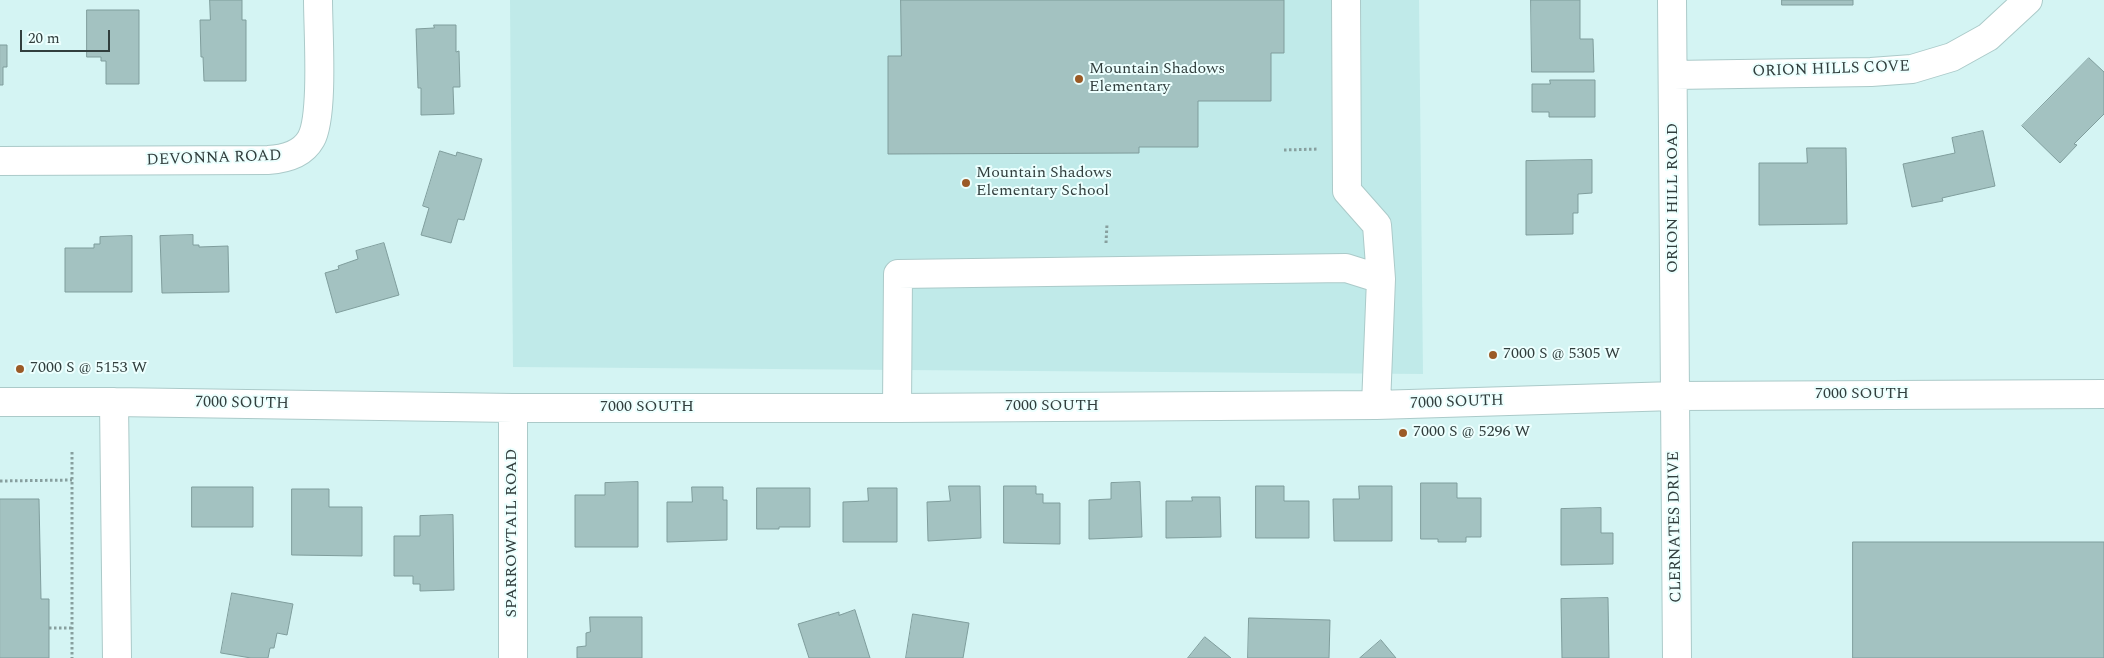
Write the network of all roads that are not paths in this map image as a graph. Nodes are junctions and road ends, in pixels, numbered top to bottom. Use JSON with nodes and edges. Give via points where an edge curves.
{"nodes":[{"id":1,"x":318,"y":0,"type":"edge"},
{"id":2,"x":1346,"y":0,"type":"edge"},
{"id":3,"x":1672,"y":0,"type":"edge"},
{"id":4,"x":2028,"y":0,"type":"edge"},
{"id":5,"x":1673,"y":75,"type":"junction"},
{"id":6,"x":0,"y":161,"type":"edge"},
{"id":7,"x":1381,"y":279,"type":"junction"},
{"id":8,"x":2104,"y":394,"type":"edge"},
{"id":9,"x":1675,"y":396,"type":"junction"},
{"id":10,"x":0,"y":402,"type":"edge"},
{"id":11,"x":114,"y":402,"type":"junction"},
{"id":12,"x":1376,"y":405,"type":"junction"},
{"id":13,"x":513,"y":408,"type":"junction"},
{"id":14,"x":897,"y":408,"type":"junction"},
{"id":15,"x":117,"y":658,"type":"edge"},
{"id":16,"x":513,"y":658,"type":"edge"},
{"id":17,"x":1677,"y":658,"type":"edge"}],
"edges":[{"from":1,"to":6,"type":"street","name":"DEVONNA ROAD","via":[[318,120],[310,140],[296,154],[268,160]]},
{"from":2,"to":7,"type":"street","via":[[1347,191],[1377,225]]},
{"from":3,"to":5,"type":"street","name":"ORION HILL ROAD"},
{"from":4,"to":5,"type":"street","name":"ORION HILLS COVE","via":[[1988,37],[1952,57],[1912,69]]},
{"from":5,"to":9,"type":"street","name":"ORION HILL ROAD"},
{"from":7,"to":12,"type":"street"},
{"from":7,"to":14,"type":"street","via":[[1346,268],[898,274]]},
{"from":8,"to":9,"type":"street","name":"7000 SOUTH"},
{"from":9,"to":12,"type":"street","name":"7000 SOUTH"},
{"from":9,"to":17,"type":"street","name":"CLERNATES DRIVE"},
{"from":10,"to":11,"type":"street","name":"7000 SOUTH"},
{"from":11,"to":13,"type":"street","name":"7000 SOUTH"},
{"from":11,"to":15,"type":"street"},
{"from":12,"to":14,"type":"street","name":"7000 SOUTH"},
{"from":13,"to":14,"type":"street","name":"7000 SOUTH"},
{"from":13,"to":16,"type":"street","name":"SPARROWTAIL ROAD"}]}
